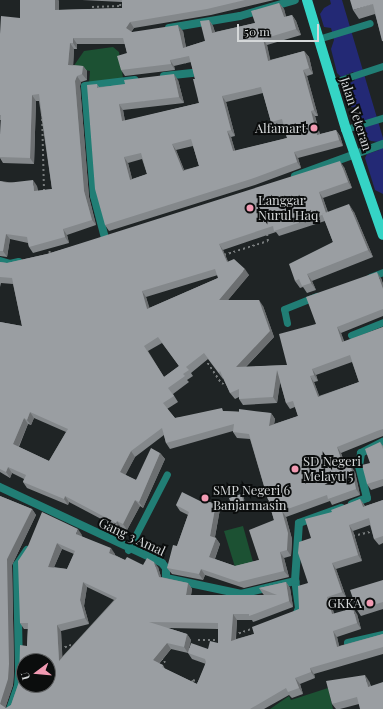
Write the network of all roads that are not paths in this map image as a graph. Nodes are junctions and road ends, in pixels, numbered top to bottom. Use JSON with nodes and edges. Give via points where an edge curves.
{"nodes":[{"id":1,"x":295,"y":0,"type":"edge"},
{"id":2,"x":307,"y":0,"type":"edge"},
{"id":3,"x":370,"y":23,"type":"dead end"},
{"id":4,"x":157,"y":30,"type":"edge"},
{"id":5,"x":318,"y":39,"type":"junction"},
{"id":6,"x":383,"y":66,"type":"edge"},
{"id":7,"x":192,"y":72,"type":"edge"},
{"id":8,"x":331,"y":83,"type":"junction"},
{"id":9,"x":382,"y":118,"type":"edge"},
{"id":10,"x":346,"y":129,"type":"junction"},
{"id":11,"x":383,"y":144,"type":"edge"},
{"id":12,"x":355,"y":153,"type":"junction"},
{"id":13,"x":285,"y":180,"type":"edge"},
{"id":14,"x":380,"y":218,"type":"edge"},
{"id":15,"x":116,"y":234,"type":"edge"},
{"id":16,"x":383,"y":235,"type":"edge"},
{"id":17,"x":30,"y":259,"type":"edge"},
{"id":18,"x":0,"y":261,"type":"edge"},
{"id":19,"x":382,"y":273,"type":"edge"},
{"id":20,"x":359,"y":281,"type":"edge"},
{"id":21,"x":383,"y":281,"type":"edge"},
{"id":22,"x":324,"y":293,"type":"edge"},
{"id":23,"x":383,"y":322,"type":"edge"},
{"id":24,"x":287,"y":323,"type":"dead end"},
{"id":25,"x":351,"y":335,"type":"dead end"},
{"id":26,"x":383,"y":442,"type":"edge"},
{"id":27,"x":167,"y":474,"type":"dead end"},
{"id":28,"x":0,"y":487,"type":"edge"},
{"id":29,"x":32,"y":540,"type":"edge"},
{"id":30,"x":128,"y":550,"type":"junction"},
{"id":31,"x":295,"y":581,"type":"junction"},
{"id":32,"x":286,"y":617,"type":"edge"},
{"id":33,"x":383,"y":635,"type":"edge"},
{"id":34,"x":348,"y":643,"type":"edge"},
{"id":35,"x":10,"y":709,"type":"edge"}],
"edges":[{"from":1,"to":4,"type":"street","via":[[240,16]]},
{"from":2,"to":5,"type":"main road","name":"Jalan Veteran"},
{"from":3,"to":5,"type":"lane"},
{"from":5,"to":8,"type":"main road","name":"Jalan Veteran"},
{"from":6,"to":8,"type":"lane"},
{"from":7,"to":15,"type":"street","via":[[85,86],[94,196],[102,239]]},
{"from":8,"to":10,"type":"main road","name":"Jalan Veteran"},
{"from":9,"to":10,"type":"lane"},
{"from":10,"to":12,"type":"main road","name":"Jalan Veteran"},
{"from":11,"to":12,"type":"street"},
{"from":12,"to":13,"type":"street"},
{"from":12,"to":14,"type":"main road","name":"Jalan Veteran"},
{"from":14,"to":16,"type":"main road","name":"Jalan Veteran"},
{"from":17,"to":18,"type":"street","via":[[10,264]]},
{"from":19,"to":20,"type":"lane"},
{"from":19,"to":21,"type":"lane"},
{"from":22,"to":24,"type":"lane","via":[[289,305],[283,313]]},
{"from":23,"to":25,"type":"lane"},
{"from":26,"to":31,"type":"street","via":[[361,453],[358,466],[367,498],[299,523]]},
{"from":27,"to":30,"type":"lane"},
{"from":28,"to":30,"type":"street","name":"Gang 3 Amal","via":[[43,512]]},
{"from":29,"to":35,"type":"street","via":[[17,565],[19,670],[18,686]]},
{"from":30,"to":31,"type":"street","name":"Gang 3 Amal","via":[[165,566],[166,578],[241,594]]},
{"from":31,"to":32,"type":"street","via":[[300,608],[298,613]]},
{"from":33,"to":34,"type":"street"}]}
